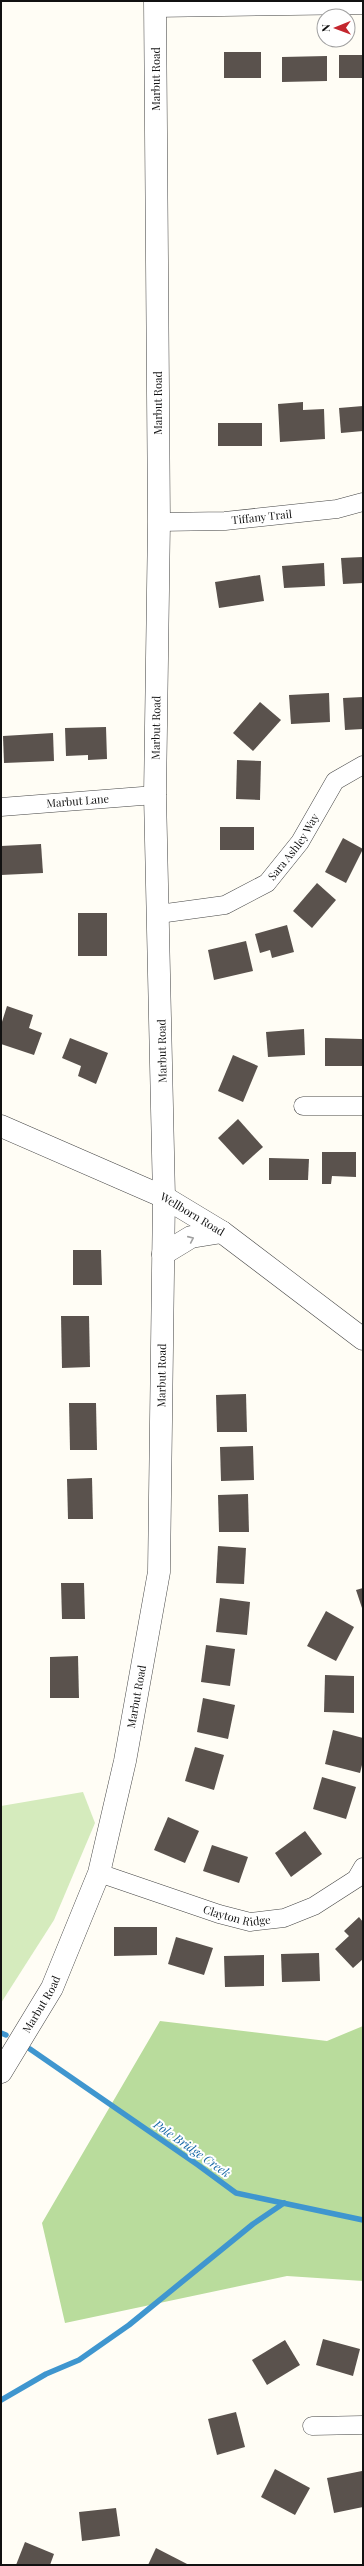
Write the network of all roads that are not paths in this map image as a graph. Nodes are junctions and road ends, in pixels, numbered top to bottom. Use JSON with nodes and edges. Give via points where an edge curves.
{"nodes":[{"id":1,"x":155,"y":4,"type":"edge"},
{"id":2,"x":363,"y":5,"type":"edge"},
{"id":3,"x":363,"y":502,"type":"edge"},
{"id":4,"x":159,"y":522,"type":"junction"},
{"id":5,"x":363,"y":765,"type":"edge"},
{"id":6,"x":155,"y":795,"type":"junction"},
{"id":7,"x":1,"y":807,"type":"edge"},
{"id":8,"x":159,"y":914,"type":"junction"},
{"id":9,"x":303,"y":1106,"type":"dead end"},
{"id":10,"x":363,"y":1106,"type":"edge"},
{"id":11,"x":1,"y":1126,"type":"edge"},
{"id":12,"x":164,"y":1197,"type":"junction"},
{"id":13,"x":222,"y":1232,"type":"junction"},
{"id":14,"x":163,"y":1254,"type":"junction"},
{"id":15,"x":363,"y":1338,"type":"edge"},
{"id":16,"x":363,"y":1867,"type":"edge"},
{"id":17,"x":99,"y":1873,"type":"junction"},
{"id":18,"x":1,"y":2072,"type":"edge"},
{"id":19,"x":363,"y":2425,"type":"edge"},
{"id":20,"x":312,"y":2426,"type":"dead end"}],
"edges":[{"from":1,"to":2,"type":"street"},
{"from":1,"to":4,"type":"street","name":"Marbut Road"},
{"from":3,"to":4,"type":"street","name":"Tiffany Trail","via":[[337,509],[225,521]]},
{"from":4,"to":6,"type":"street","name":"Marbut Road"},
{"from":5,"to":8,"type":"street","name":"Sara Ashley Way","via":[[335,781],[300,842],[267,883],[225,905]]},
{"from":6,"to":7,"type":"street","name":"Marbut Lane"},
{"from":6,"to":8,"type":"street","name":"Marbut Road"},
{"from":8,"to":12,"type":"street","name":"Marbut Road"},
{"from":9,"to":10,"type":"street"},
{"from":11,"to":12,"type":"street","name":"Wellborn Road"},
{"from":12,"to":13,"type":"street","name":"Wellborn Road"},
{"from":12,"to":14,"type":"street","name":"Marbut Road"},
{"from":14,"to":13,"type":"street","one_way":true,"via":[[192,1237]]},
{"from":13,"to":15,"type":"street","name":"Wellborn Road"},
{"from":14,"to":17,"type":"street","name":"Marbut Road","via":[[159,1572],[125,1761]]},
{"from":16,"to":17,"type":"street","name":"Clayton Ridge","via":[[356,1879],[314,1906],[284,1918],[250,1922],[218,1914]]},
{"from":17,"to":18,"type":"street","name":"Marbut Road","via":[[52,1988]]},
{"from":19,"to":20,"type":"street"}]}
